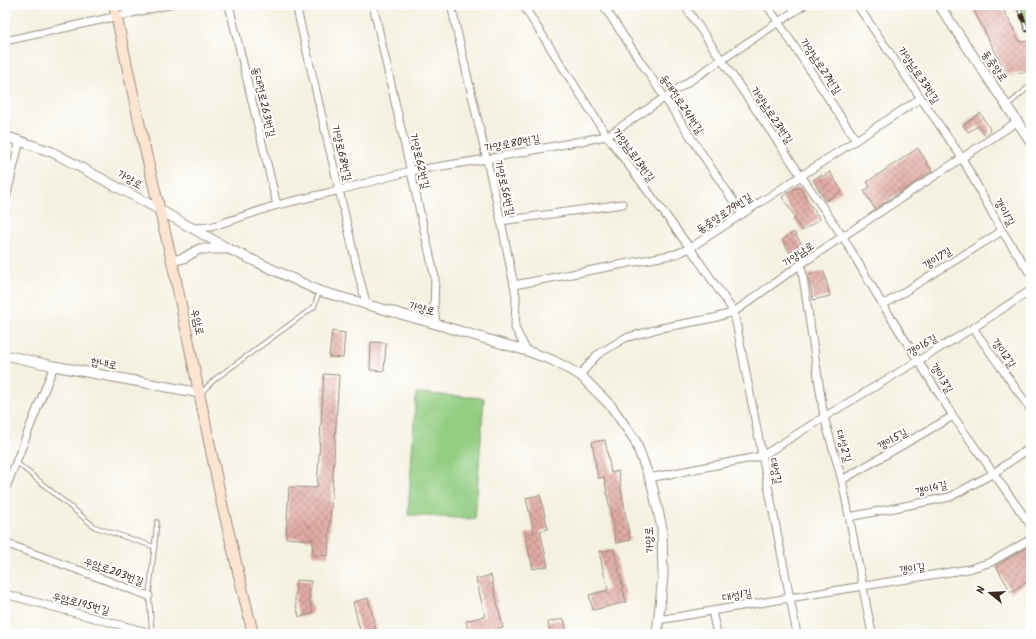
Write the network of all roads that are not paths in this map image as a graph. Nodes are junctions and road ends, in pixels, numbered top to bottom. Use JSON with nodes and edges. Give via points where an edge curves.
{"nodes":[{"id":1,"x":114,"y":5,"type":"edge"},
{"id":2,"x":168,"y":5,"type":"edge"},
{"id":3,"x":230,"y":5,"type":"edge"},
{"id":4,"x":296,"y":5,"type":"edge"},
{"id":5,"x":373,"y":5,"type":"edge"},
{"id":6,"x":451,"y":5,"type":"edge"},
{"id":7,"x":523,"y":5,"type":"edge"},
{"id":8,"x":603,"y":5,"type":"edge"},
{"id":9,"x":684,"y":5,"type":"edge"},
{"id":10,"x":767,"y":5,"type":"edge"},
{"id":11,"x":804,"y":5,"type":"edge"},
{"id":12,"x":858,"y":5,"type":"edge"},
{"id":13,"x":939,"y":5,"type":"edge"},
{"id":14,"x":116,"y":16,"type":"junction"},
{"id":15,"x":778,"y":23,"type":"junction"},
{"id":16,"x":5,"y":41,"type":"edge"},
{"id":17,"x":722,"y":60,"type":"junction"},
{"id":18,"x":1031,"y":85,"type":"edge"},
{"id":19,"x":664,"y":98,"type":"junction"},
{"id":20,"x":921,"y":98,"type":"junction"},
{"id":21,"x":1008,"y":105,"type":"junction"},
{"id":22,"x":1018,"y":121,"type":"junction"},
{"id":23,"x":5,"y":136,"type":"edge"},
{"id":24,"x":607,"y":136,"type":"junction"},
{"id":25,"x":20,"y":140,"type":"junction"},
{"id":26,"x":856,"y":140,"type":"junction"},
{"id":27,"x":1031,"y":142,"type":"edge"},
{"id":28,"x":487,"y":158,"type":"junction"},
{"id":29,"x":962,"y":158,"type":"junction"},
{"id":30,"x":410,"y":171,"type":"junction"},
{"id":31,"x":801,"y":176,"type":"junction"},
{"id":32,"x":340,"y":190,"type":"junction"},
{"id":33,"x":5,"y":202,"type":"edge"},
{"id":34,"x":622,"y":204,"type":"dead end"},
{"id":35,"x":277,"y":205,"type":"junction"},
{"id":36,"x":160,"y":210,"type":"junction"},
{"id":37,"x":742,"y":214,"type":"junction"},
{"id":38,"x":501,"y":221,"type":"junction"},
{"id":39,"x":193,"y":228,"type":"junction"},
{"id":40,"x":1002,"y":231,"type":"junction"},
{"id":41,"x":843,"y":237,"type":"junction"},
{"id":42,"x":690,"y":248,"type":"junction"},
{"id":43,"x":229,"y":249,"type":"junction"},
{"id":44,"x":172,"y":260,"type":"junction"},
{"id":45,"x":801,"y":264,"type":"junction"},
{"id":46,"x":1031,"y":275,"type":"edge"},
{"id":47,"x":514,"y":285,"type":"junction"},
{"id":48,"x":1031,"y":290,"type":"edge"},
{"id":49,"x":319,"y":291,"type":"junction"},
{"id":50,"x":883,"y":305,"type":"junction"},
{"id":51,"x":368,"y":306,"type":"junction"},
{"id":52,"x":734,"y":312,"type":"junction"},
{"id":53,"x":436,"y":324,"type":"junction"},
{"id":54,"x":973,"y":328,"type":"junction"},
{"id":55,"x":527,"y":352,"type":"junction"},
{"id":56,"x":5,"y":355,"type":"edge"},
{"id":57,"x":918,"y":360,"type":"junction"},
{"id":58,"x":54,"y":366,"type":"junction"},
{"id":59,"x":580,"y":375,"type":"junction"},
{"id":60,"x":200,"y":393,"type":"junction"},
{"id":61,"x":1031,"y":410,"type":"edge"},
{"id":62,"x":953,"y":416,"type":"junction"},
{"id":63,"x":824,"y":417,"type":"junction"},
{"id":64,"x":1031,"y":447,"type":"edge"},
{"id":65,"x":762,"y":456,"type":"junction"},
{"id":66,"x":16,"y":462,"type":"junction"},
{"id":67,"x":994,"y":473,"type":"junction"},
{"id":68,"x":649,"y":478,"type":"junction"},
{"id":69,"x":842,"y":480,"type":"junction"},
{"id":70,"x":5,"y":490,"type":"edge"},
{"id":71,"x":849,"y":517,"type":"junction"},
{"id":72,"x":157,"y":522,"type":"dead end"},
{"id":73,"x":1031,"y":526,"type":"edge"},
{"id":74,"x":1031,"y":539,"type":"edge"},
{"id":75,"x":5,"y":543,"type":"edge"},
{"id":76,"x":154,"y":547,"type":"junction"},
{"id":77,"x":862,"y":587,"type":"junction"},
{"id":78,"x":5,"y":594,"type":"edge"},
{"id":79,"x":149,"y":596,"type":"junction"},
{"id":80,"x":789,"y":598,"type":"junction"},
{"id":81,"x":712,"y":611,"type":"junction"},
{"id":82,"x":658,"y":620,"type":"junction"},
{"id":83,"x":153,"y":634,"type":"edge"},
{"id":84,"x":253,"y":634,"type":"edge"},
{"id":85,"x":657,"y":634,"type":"edge"},
{"id":86,"x":717,"y":634,"type":"edge"},
{"id":87,"x":797,"y":634,"type":"edge"},
{"id":88,"x":872,"y":634,"type":"edge"}],
"edges":[{"from":1,"to":14,"type":"main road","name":"우암로"},
{"from":2,"to":14,"type":"street"},
{"from":3,"to":35,"type":"street","name":"동대전로263번길"},
{"from":4,"to":32,"type":"street","name":"가양로68번길"},
{"from":5,"to":30,"type":"street","name":"가양로62번길"},
{"from":6,"to":28,"type":"street","name":"가양로56번길"},
{"from":7,"to":24,"type":"street","name":"가양남로13번길"},
{"from":8,"to":19,"type":"street","name":"동대전로241번길"},
{"from":9,"to":17,"type":"street","name":"가양남로23번길"},
{"from":10,"to":15,"type":"street","name":"가양남로27번길"},
{"from":11,"to":15,"type":"street","name":"가양로80번길"},
{"from":12,"to":20,"type":"street","name":"가양남로33번길"},
{"from":13,"to":21,"type":"street","name":"동중앙로"},
{"from":14,"to":16,"type":"street"},
{"from":14,"to":36,"type":"main road","name":"우암로"},
{"from":15,"to":17,"type":"street","name":"가양로80번길"},
{"from":15,"to":26,"type":"street","name":"가양남로27번길"},
{"from":17,"to":19,"type":"street","name":"가양로80번길"},
{"from":17,"to":31,"type":"street","name":"가양남로23번길"},
{"from":18,"to":21,"type":"lane"},
{"from":19,"to":24,"type":"street","name":"가양로80번길"},
{"from":19,"to":37,"type":"street","name":"동대전로241번길"},
{"from":20,"to":26,"type":"street","name":"동중앙로79번길"},
{"from":20,"to":29,"type":"street","name":"가양남로33번길"},
{"from":21,"to":22,"type":"street","name":"동중앙로"},
{"from":22,"to":27,"type":"street","name":"동중앙로"},
{"from":22,"to":29,"type":"street","name":"가양남로"},
{"from":23,"to":25,"type":"street","name":"가양로"},
{"from":24,"to":28,"type":"street","name":"가양로80번길"},
{"from":24,"to":42,"type":"street","name":"가양남로13번길"},
{"from":25,"to":33,"type":"street"},
{"from":25,"to":36,"type":"street","name":"가양로","via":[[52,152]]},
{"from":26,"to":31,"type":"street","name":"동중앙로79번길"},
{"from":28,"to":30,"type":"street","name":"가양로80번길"},
{"from":28,"to":38,"type":"street","name":"가양로56번길"},
{"from":29,"to":40,"type":"street","name":"갱이1길"},
{"from":29,"to":41,"type":"street","name":"가양남로"},
{"from":30,"to":32,"type":"street","name":"가양로80번길"},
{"from":30,"to":53,"type":"street","name":"가양로62번길","via":[[435,278]]},
{"from":31,"to":37,"type":"street","name":"동중앙로79번길"},
{"from":31,"to":41,"type":"street","name":"가양남로23번길"},
{"from":32,"to":35,"type":"street","name":"가양로80번길"},
{"from":32,"to":51,"type":"street","name":"가양로68번길"},
{"from":34,"to":38,"type":"street"},
{"from":35,"to":39,"type":"street","name":"가양로80번길","via":[[211,227]]},
{"from":36,"to":39,"type":"street","name":"가양로"},
{"from":36,"to":44,"type":"main road","name":"우암로"},
{"from":37,"to":42,"type":"street","name":"동중앙로79번길"},
{"from":38,"to":47,"type":"street","name":"가양로56번길"},
{"from":39,"to":43,"type":"street","name":"가양로"},
{"from":40,"to":46,"type":"street","name":"갱이1길"},
{"from":40,"to":50,"type":"street","name":"갱이7길"},
{"from":41,"to":45,"type":"street","name":"가양남로"},
{"from":41,"to":50,"type":"street","name":"갱이3길"},
{"from":42,"to":47,"type":"street","name":"동중앙로79번길","via":[[676,254]]},
{"from":42,"to":52,"type":"street","name":"가양남로13번길"},
{"from":43,"to":44,"type":"street","via":[[199,249],[184,258]]},
{"from":43,"to":49,"type":"street","name":"가양로"},
{"from":44,"to":60,"type":"main road","name":"우암로"},
{"from":45,"to":52,"type":"street","name":"가양남로"},
{"from":45,"to":63,"type":"street","name":"대성2길"},
{"from":47,"to":55,"type":"street","name":"가양로56번길","via":[[515,328]]},
{"from":48,"to":54,"type":"street","name":"갱이6길"},
{"from":49,"to":51,"type":"street","name":"가양로"},
{"from":49,"to":60,"type":"lane","via":[[314,307],[215,379]]},
{"from":50,"to":57,"type":"street","name":"갱이3길"},
{"from":51,"to":53,"type":"street","name":"가양로"},
{"from":52,"to":59,"type":"street","name":"가양남로","via":[[625,338],[597,355]]},
{"from":52,"to":65,"type":"street","name":"대성길"},
{"from":53,"to":55,"type":"street","name":"가양로"},
{"from":54,"to":57,"type":"street","name":"갱이6길"},
{"from":54,"to":61,"type":"street","name":"갱이2길"},
{"from":55,"to":59,"type":"street","name":"가양로","via":[[552,360]]},
{"from":56,"to":58,"type":"street","name":"합내로"},
{"from":57,"to":62,"type":"street","name":"갱이3길"},
{"from":57,"to":63,"type":"street","name":"갱이6길"},
{"from":58,"to":60,"type":"street","name":"합내로"},
{"from":58,"to":66,"type":"street"},
{"from":59,"to":68,"type":"street","name":"가양로","via":[[611,406],[635,440]]},
{"from":60,"to":84,"type":"main road","name":"우암로","via":[[222,504]]},
{"from":62,"to":67,"type":"street","name":"갱이3길"},
{"from":62,"to":69,"type":"street","name":"갱이5길"},
{"from":63,"to":65,"type":"street","name":"갱이6길"},
{"from":63,"to":69,"type":"street","name":"대성2길"},
{"from":64,"to":67,"type":"street","name":"갱이4길"},
{"from":65,"to":68,"type":"street"},
{"from":65,"to":80,"type":"street","name":"대성길"},
{"from":66,"to":70,"type":"street"},
{"from":66,"to":76,"type":"lane","via":[[96,526]]},
{"from":67,"to":71,"type":"street","name":"갱이4길","via":[[950,497]]},
{"from":67,"to":73,"type":"street","name":"갱이3길"},
{"from":68,"to":82,"type":"street","name":"가양로","via":[[662,528],[662,576]]},
{"from":69,"to":71,"type":"street","name":"대성2길"},
{"from":71,"to":77,"type":"street","name":"대성2길"},
{"from":72,"to":76,"type":"lane"},
{"from":74,"to":77,"type":"street","name":"갱이길","via":[[990,562],[969,569]]},
{"from":75,"to":79,"type":"street","name":"우암로203번길"},
{"from":76,"to":79,"type":"lane","name":"우암로203번길"},
{"from":77,"to":80,"type":"street","name":"갱이길"},
{"from":77,"to":88,"type":"street","name":"대성2길"},
{"from":78,"to":83,"type":"street","name":"우암로195번길"},
{"from":79,"to":83,"type":"lane"},
{"from":80,"to":81,"type":"street","name":"대성1길"},
{"from":80,"to":87,"type":"street","name":"대성길"},
{"from":81,"to":82,"type":"street"},
{"from":81,"to":86,"type":"street","name":"대성1길"},
{"from":82,"to":85,"type":"street","name":"가양로"}]}
